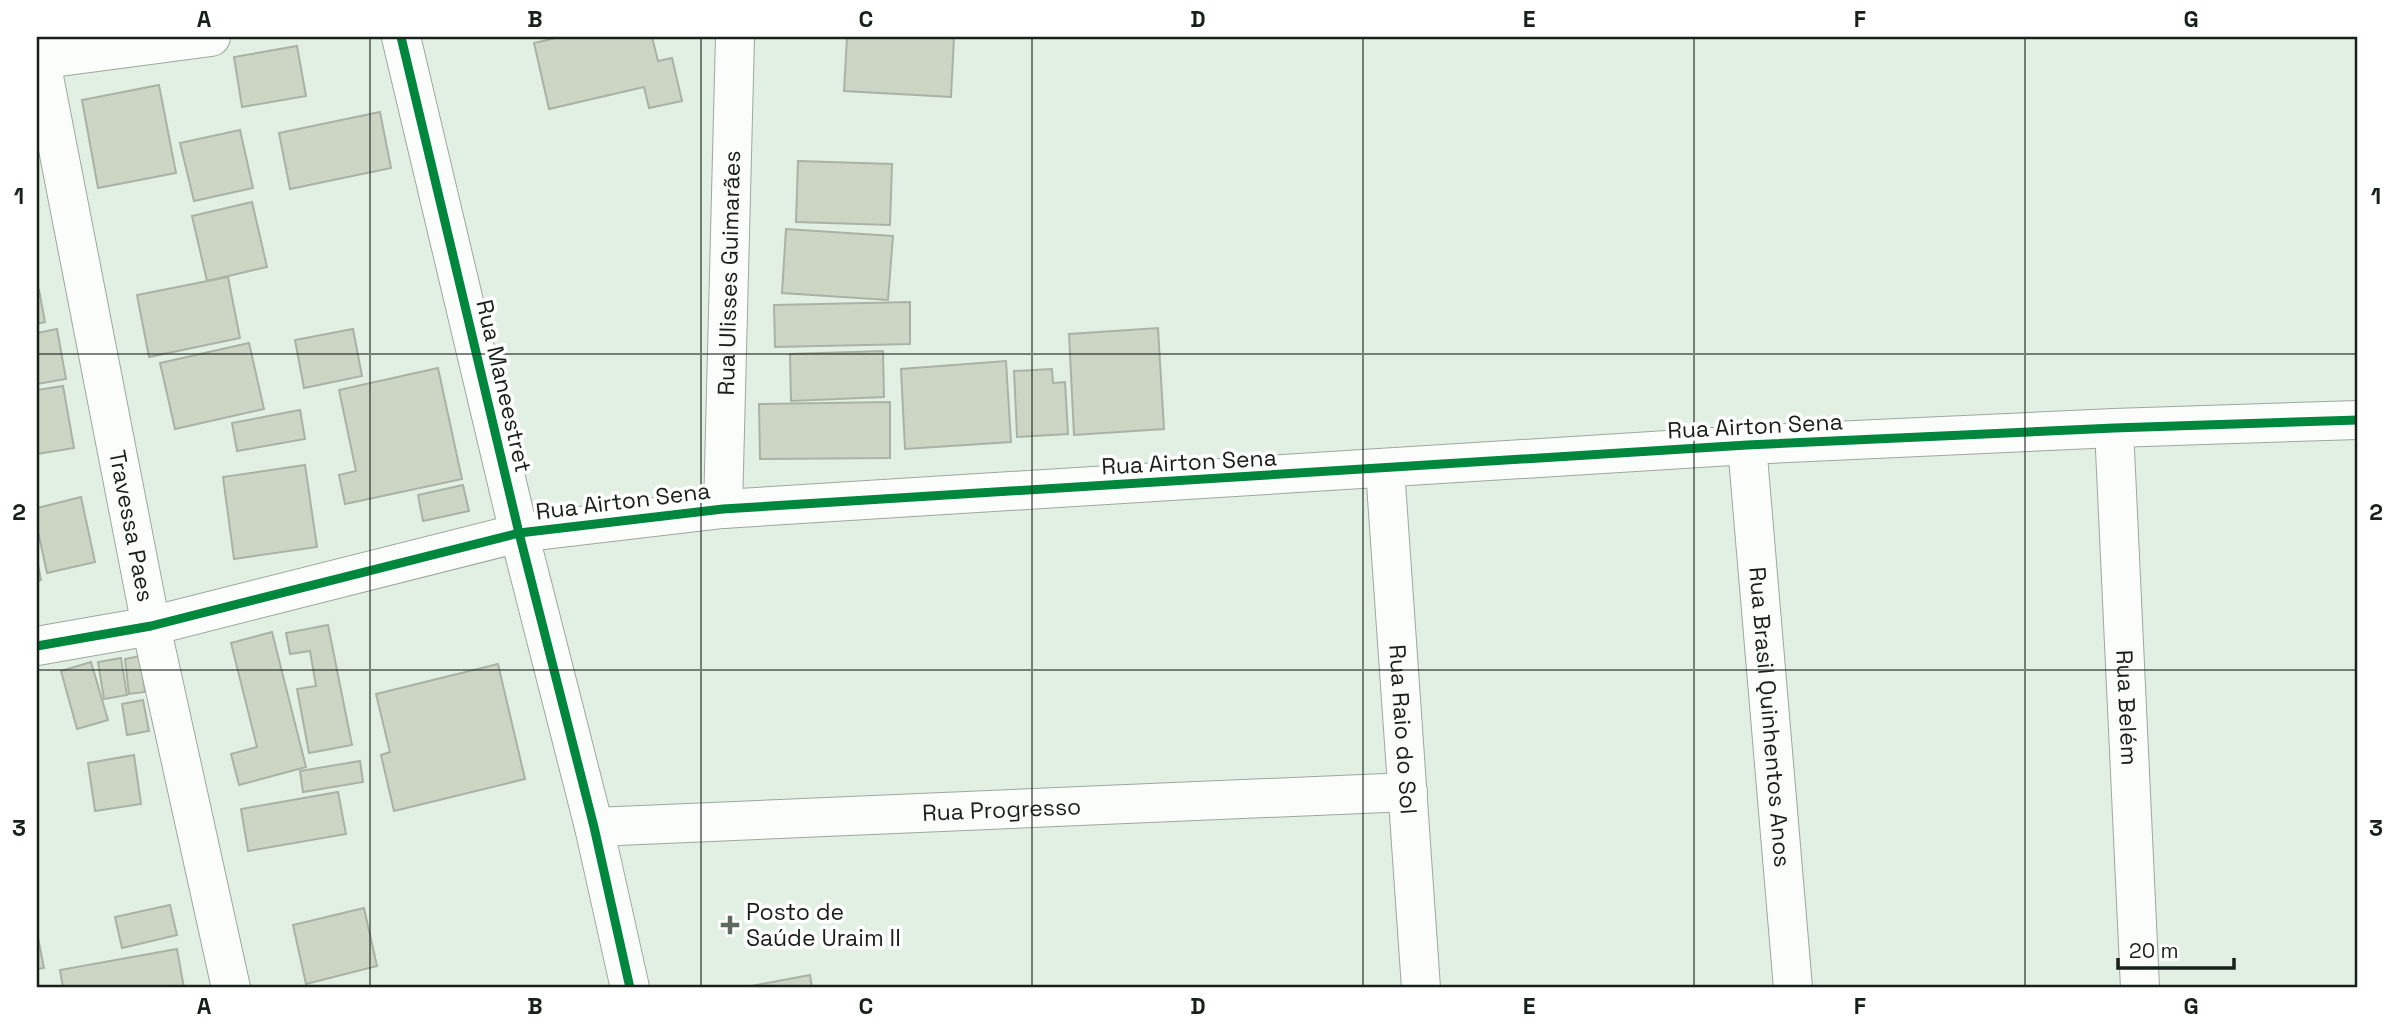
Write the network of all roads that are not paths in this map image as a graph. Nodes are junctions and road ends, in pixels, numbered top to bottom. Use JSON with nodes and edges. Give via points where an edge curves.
{"nodes":[{"id":1,"x":211,"y":37,"type":"edge"},
{"id":2,"x":401,"y":37,"type":"edge"},
{"id":3,"x":734,"y":37,"type":"edge"},
{"id":4,"x":38,"y":53,"type":"edge"},
{"id":5,"x":2358,"y":420,"type":"edge"},
{"id":6,"x":2114,"y":428,"type":"junction"},
{"id":7,"x":1747,"y":445,"type":"junction"},
{"id":8,"x":1385,"y":470,"type":"junction"},
{"id":9,"x":723,"y":509,"type":"junction"},
{"id":10,"x":519,"y":533,"type":"junction"},
{"id":11,"x":150,"y":625,"type":"junction"},
{"id":12,"x":37,"y":646,"type":"edge"},
{"id":13,"x":1408,"y":792,"type":"junction"},
{"id":14,"x":594,"y":827,"type":"junction"},
{"id":15,"x":231,"y":988,"type":"edge"},
{"id":16,"x":630,"y":988,"type":"edge"},
{"id":17,"x":1421,"y":988,"type":"edge"},
{"id":18,"x":1793,"y":988,"type":"edge"},
{"id":19,"x":2140,"y":988,"type":"edge"}],
"edges":[{"from":1,"to":4,"type":"street"},
{"from":2,"to":10,"type":"street","name":"Rua Maneestret"},
{"from":3,"to":9,"type":"street","name":"Rua Ulisses Guimarães"},
{"from":4,"to":11,"type":"street","name":"Travessa Paes"},
{"from":5,"to":6,"type":"street","name":"Rua Airton Sena"},
{"from":6,"to":7,"type":"street","name":"Rua Airton Sena"},
{"from":6,"to":19,"type":"street","name":"Rua Belém"},
{"from":7,"to":8,"type":"street","name":"Rua Airton Sena"},
{"from":7,"to":18,"type":"street","name":"Rua Brasil Quinhentos Anos"},
{"from":8,"to":9,"type":"street","name":"Rua Airton Sena"},
{"from":8,"to":13,"type":"street","name":"Rua Raio do Sol"},
{"from":9,"to":10,"type":"street","name":"Rua Airton Sena"},
{"from":10,"to":11,"type":"street","name":"Rua Airton Sena"},
{"from":10,"to":14,"type":"street","name":"Rua Maneestret"},
{"from":11,"to":12,"type":"street","name":"Rua Airton Sena"},
{"from":11,"to":15,"type":"street","name":"Travessa Paes"},
{"from":13,"to":14,"type":"street","name":"Rua Progresso"},
{"from":13,"to":17,"type":"street","name":"Rua Raio do Sol"},
{"from":14,"to":16,"type":"street","name":"Rua Maneestret"}]}
